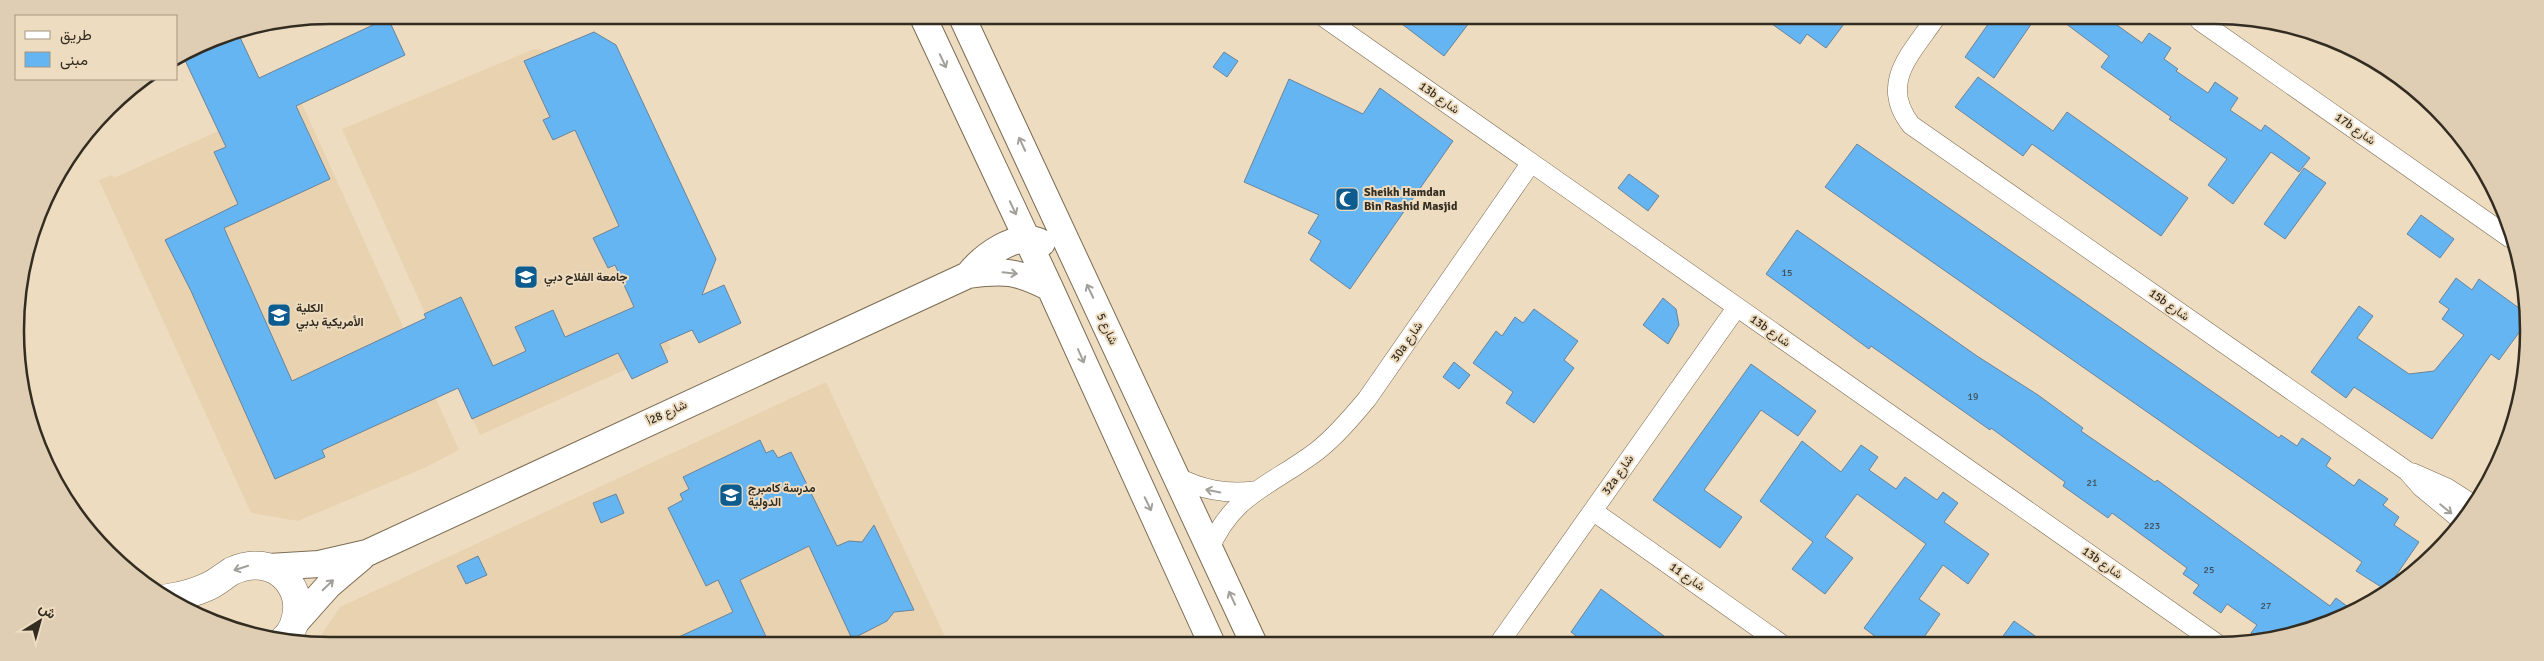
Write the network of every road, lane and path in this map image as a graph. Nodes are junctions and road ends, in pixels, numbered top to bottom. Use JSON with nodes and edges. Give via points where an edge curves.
{"nodes":[{"id":1,"x":926,"y":24,"type":"edge"},
{"id":2,"x":965,"y":24,"type":"edge"},
{"id":3,"x":1334,"y":24,"type":"edge"},
{"id":4,"x":1931,"y":24,"type":"edge"},
{"id":5,"x":2204,"y":24,"type":"edge"},
{"id":6,"x":1531,"y":163,"type":"junction"},
{"id":7,"x":2505,"y":234,"type":"edge"},
{"id":8,"x":1027,"y":238,"type":"junction"},
{"id":9,"x":968,"y":274,"type":"junction"},
{"id":10,"x":1050,"y":288,"type":"junction"},
{"id":11,"x":1737,"y":307,"type":"junction"},
{"id":12,"x":1156,"y":434,"type":"junction"},
{"id":13,"x":2407,"y":471,"type":"junction"},
{"id":14,"x":1176,"y":476,"type":"junction"},
{"id":15,"x":1254,"y":491,"type":"junction"},
{"id":16,"x":2468,"y":502,"type":"edge"},
{"id":17,"x":1593,"y":511,"type":"junction"},
{"id":18,"x":2457,"y":517,"type":"edge"},
{"id":19,"x":1210,"y":550,"type":"junction"},
{"id":20,"x":367,"y":553,"type":"junction"},
{"id":21,"x":269,"y":567,"type":"junction"},
{"id":22,"x":177,"y":596,"type":"edge"},
{"id":23,"x":288,"y":635,"type":"edge"},
{"id":24,"x":1210,"y":637,"type":"edge"},
{"id":25,"x":1251,"y":637,"type":"edge"},
{"id":26,"x":1504,"y":637,"type":"edge"},
{"id":27,"x":1773,"y":637,"type":"edge"},
{"id":28,"x":2207,"y":637,"type":"edge"}],
"edges":[{"from":1,"to":8,"type":"street","one_way":true},
{"from":12,"to":2,"type":"street","name":"شارع 5","one_way":true},
{"from":3,"to":6,"type":"street","name":"13b شارع"},
{"from":4,"to":13,"type":"street","name":"15b شارع","via":[[1897,80],[1896,96],[1901,112],[1911,125]]},
{"from":5,"to":7,"type":"street","name":"17b شارع"},
{"from":6,"to":11,"type":"street","name":"13b شارع"},
{"from":6,"to":15,"type":"street","name":"30a شارع","via":[[1368,399],[1319,449]]},
{"from":8,"to":9,"type":"street","name":"شارع 28أ","via":[[991,254]]},
{"from":8,"to":10,"type":"street"},
{"from":8,"to":12,"type":"street","via":[[1035,239],[1050,251],[1132,418]]},
{"from":9,"to":10,"type":"street","name":"شارع 28أ","one_way":true,"via":[[994,271],[1024,275]]},
{"from":9,"to":20,"type":"street","name":"شارع 28أ"},
{"from":10,"to":24,"type":"street","one_way":true},
{"from":11,"to":17,"type":"street","name":"32a شارع"},
{"from":11,"to":28,"type":"street","name":"13b شارع"},
{"from":12,"to":14,"type":"street","name":"شارع 5"},
{"from":13,"to":16,"type":"street"},
{"from":13,"to":18,"type":"street","name":"15b شارع","one_way":true},
{"from":15,"to":14,"type":"street","name":"30a شارع","one_way":true,"via":[[1216,492]]},
{"from":14,"to":19,"type":"street","name":"شارع 5"},
{"from":15,"to":19,"type":"street","name":"30a شارع","via":[[1229,514]]},
{"from":17,"to":26,"type":"street","name":"32a شارع"},
{"from":17,"to":27,"type":"street","name":"شارع 11"},
{"from":25,"to":19,"type":"street","name":"شارع 5","one_way":true},
{"from":20,"to":21,"type":"street","name":"شارع 28أ","via":[[319,564]]},
{"from":23,"to":20,"type":"street","name":"شارع 28أ","one_way":true,"via":[[329,584]]},
{"from":21,"to":22,"type":"highway","one_way":true,"via":[[242,566],[212,585]]},
{"from":21,"to":23,"type":"highway","via":[[284,576],[294,589],[298,605]]}]}
